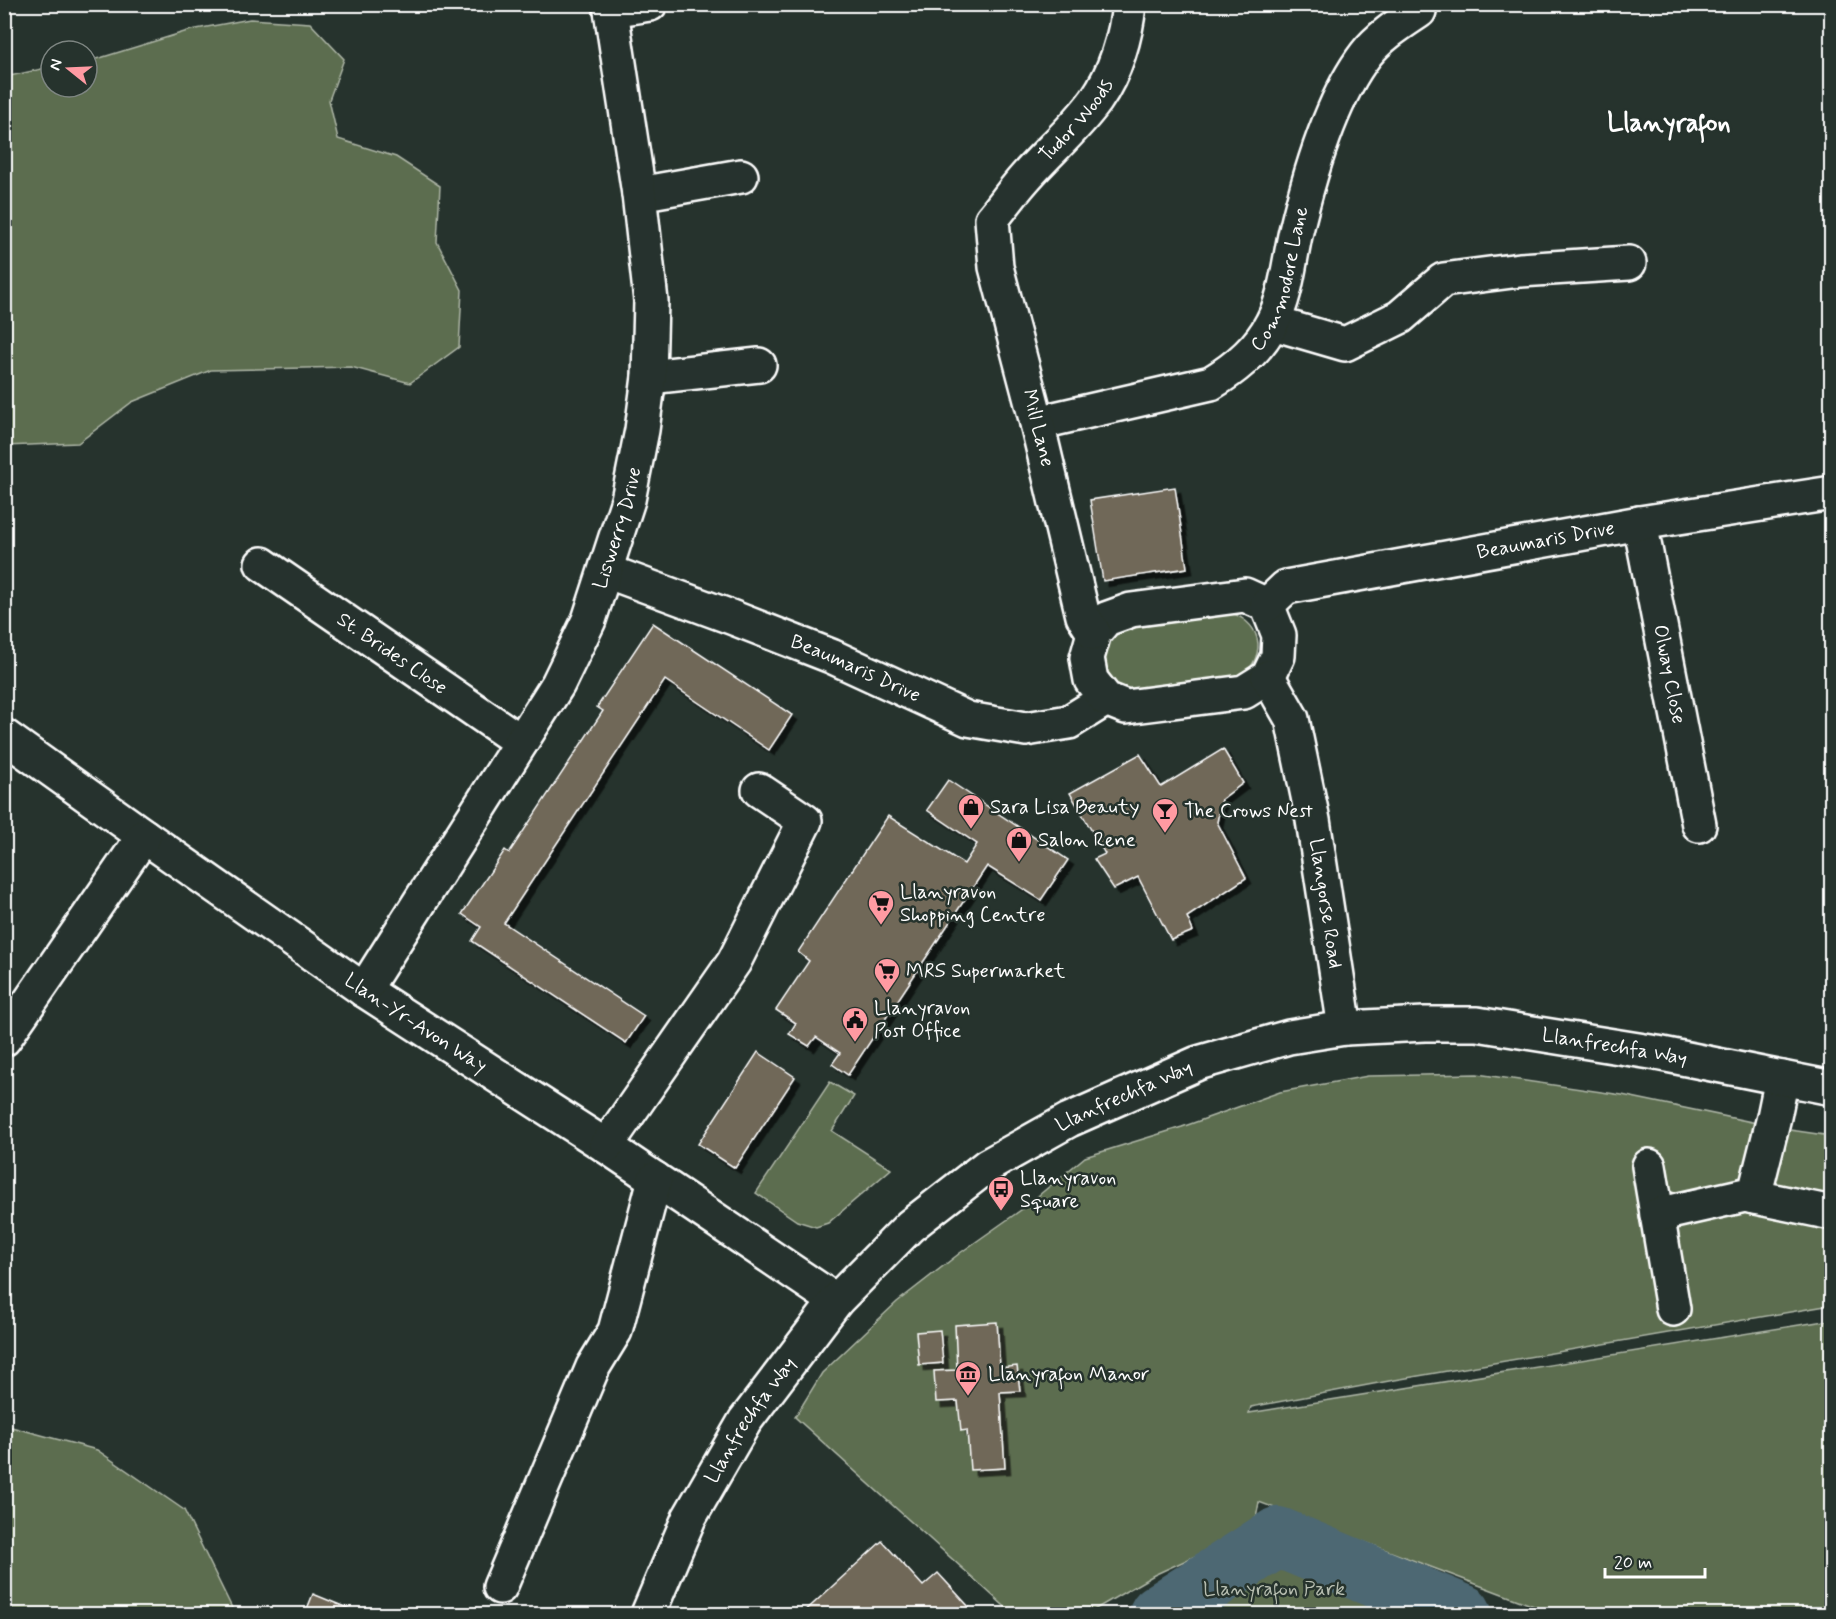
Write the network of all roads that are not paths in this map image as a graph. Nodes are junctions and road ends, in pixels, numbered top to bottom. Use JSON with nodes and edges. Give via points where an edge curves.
{"nodes":[{"id":1,"x":650,"y":4,"type":"edge"},
{"id":2,"x":1130,"y":4,"type":"edge"},
{"id":3,"x":611,"y":8,"type":"edge"},
{"id":4,"x":1419,"y":11,"type":"dead end"},
{"id":5,"x":741,"y":176,"type":"dead end"},
{"id":6,"x":639,"y":194,"type":"junction"},
{"id":7,"x":992,"y":219,"type":"joint"},
{"id":8,"x":1629,"y":263,"type":"dead end"},
{"id":9,"x":1273,"y":323,"type":"junction"},
{"id":10,"x":759,"y":365,"type":"dead end"},
{"id":11,"x":649,"y":377,"type":"junction"},
{"id":12,"x":1037,"y":423,"type":"junction"},
{"id":13,"x":1832,"y":493,"type":"edge"},
{"id":14,"x":1640,"y":523,"type":"junction"},
{"id":15,"x":262,"y":564,"type":"dead end"},
{"id":16,"x":606,"y":571,"type":"junction"},
{"id":17,"x":1267,"y":605,"type":"junction"},
{"id":18,"x":1094,"y":633,"type":"junction"},
{"id":19,"x":1268,"y":677,"type":"junction"},
{"id":20,"x":1106,"y":699,"type":"junction"},
{"id":21,"x":4,"y":736,"type":"edge"},
{"id":22,"x":521,"y":742,"type":"junction"},
{"id":23,"x":759,"y":790,"type":"dead end"},
{"id":24,"x":1699,"y":825,"type":"dead end"},
{"id":25,"x":144,"y":836,"type":"junction"},
{"id":26,"x":364,"y":990,"type":"junction"},
{"id":27,"x":1345,"y":1028,"type":"junction"},
{"id":28,"x":4,"y":1039,"type":"edge"},
{"id":29,"x":1782,"y":1078,"type":"junction"},
{"id":30,"x":1832,"y":1088,"type":"edge"},
{"id":31,"x":606,"y":1146,"type":"junction"},
{"id":32,"x":1649,"y":1166,"type":"dead end"},
{"id":33,"x":655,"y":1179,"type":"junction"},
{"id":34,"x":1754,"y":1197,"type":"junction"},
{"id":35,"x":1832,"y":1213,"type":"edge"},
{"id":36,"x":1657,"y":1215,"type":"junction"},
{"id":37,"x":836,"y":1301,"type":"junction"},
{"id":38,"x":1673,"y":1309,"type":"dead end"},
{"id":39,"x":501,"y":1587,"type":"dead end"},
{"id":40,"x":648,"y":1614,"type":"edge"}],
"edges":[{"from":1,"to":3,"type":"street"},
{"from":2,"to":7,"type":"street","name":"Tudor Woods","via":[[1115,63],[1096,99]]},
{"from":3,"to":6,"type":"street","name":"Liswerry Drive"},
{"from":4,"to":9,"type":"street","name":"Commodore Lane","via":[[1367,52],[1345,86],[1310,180]]},
{"from":5,"to":6,"type":"street"},
{"from":6,"to":11,"type":"street","name":"Liswerry Drive","via":[[651,302]]},
{"from":7,"to":12,"type":"street","name":"Mill Lane","via":[[996,267]]},
{"from":8,"to":9,"type":"street","via":[[1443,280],[1400,317],[1345,344]]},
{"from":9,"to":12,"type":"street","name":"Commodore Lane","via":[[1255,349],[1211,383]]},
{"from":10,"to":11,"type":"street"},
{"from":11,"to":16,"type":"street","name":"Liswerry Drive","via":[[628,500]]},
{"from":12,"to":18,"type":"street","name":"Mill Lane","via":[[1083,616]]},
{"from":13,"to":14,"type":"street","name":"Beaumaris Drive"},
{"from":14,"to":17,"type":"street","name":"Beaumaris Drive","via":[[1286,587]]},
{"from":14,"to":24,"type":"street","name":"Olway Close"},
{"from":15,"to":22,"type":"street","name":"St. Brides Close"},
{"from":16,"to":20,"type":"street","name":"Beaumaris Drive","via":[[831,656],[968,719],[1026,729],[1069,722]]},
{"from":16,"to":22,"type":"street","name":"Liswerry Drive","via":[[590,620],[558,684]]},
{"from":17,"to":18,"type":"street","via":[[1245,595],[1131,610],[1106,619]]},
{"from":17,"to":19,"type":"street","via":[[1279,635],[1278,656]]},
{"from":18,"to":20,"type":"street","via":[[1087,658],[1091,680]]},
{"from":19,"to":20,"type":"street","via":[[1244,692],[1126,707]]},
{"from":19,"to":27,"type":"street","name":"Llangorse Road","via":[[1292,719],[1313,820]]},
{"from":21,"to":25,"type":"street","name":"Llan-Yr-Avon Way"},
{"from":22,"to":26,"type":"street","name":"Liswerry Drive"},
{"from":23,"to":31,"type":"street","via":[[806,821],[734,962]]},
{"from":25,"to":26,"type":"street","name":"Llan-Yr-Avon Way"},
{"from":25,"to":28,"type":"street"},
{"from":26,"to":31,"type":"street","name":"Llan-Yr-Avon Way"},
{"from":27,"to":29,"type":"street","name":"Llanfrechfa Way","via":[[1477,1024]]},
{"from":27,"to":37,"type":"street","name":"Llanfrechfa Way","via":[[1289,1037],[1198,1063],[1069,1120],[987,1166],[910,1226]]},
{"from":29,"to":30,"type":"street","name":"Llanfrechfa Way"},
{"from":29,"to":34,"type":"street"},
{"from":31,"to":33,"type":"street","name":"Llan-Yr-Avon Way"},
{"from":32,"to":36,"type":"street"},
{"from":33,"to":37,"type":"street","name":"Llan-Yr-Avon Way"},
{"from":33,"to":39,"type":"street","via":[[615,1331],[593,1367]]},
{"from":34,"to":35,"type":"street"},
{"from":34,"to":36,"type":"street","via":[[1745,1195]]},
{"from":36,"to":38,"type":"street"},
{"from":37,"to":40,"type":"street","name":"Llanfrechfa Way","via":[[745,1421],[689,1518]]}]}
